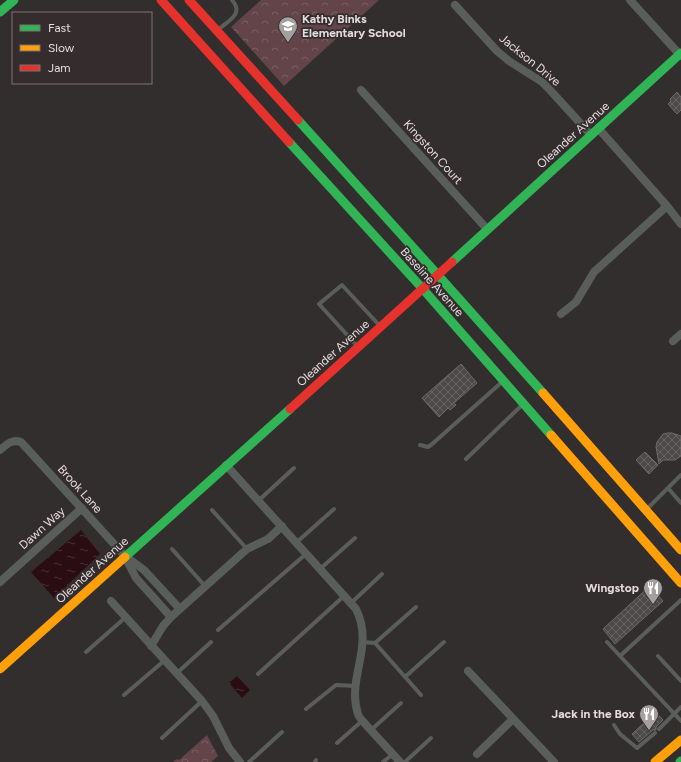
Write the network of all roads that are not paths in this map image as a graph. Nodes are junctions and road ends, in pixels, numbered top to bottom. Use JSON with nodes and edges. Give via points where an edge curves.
{"nodes":[{"id":1,"x":14,"y":0,"type":"edge"},
{"id":2,"x":161,"y":0,"type":"edge"},
{"id":3,"x":189,"y":0,"type":"edge"},
{"id":4,"x":232,"y":0,"type":"edge"},
{"id":5,"x":630,"y":0,"type":"edge"},
{"id":6,"x":455,"y":5,"type":"dead end"},
{"id":7,"x":0,"y":12,"type":"edge"},
{"id":8,"x":217,"y":31,"type":"junction"},
{"id":9,"x":680,"y":55,"type":"edge"},
{"id":10,"x":361,"y":90,"type":"dead end"},
{"id":11,"x":595,"y":132,"type":"junction"},
{"id":12,"x":667,"y":206,"type":"junction"},
{"id":13,"x":681,"y":224,"type":"edge"},
{"id":14,"x":487,"y":229,"type":"junction"},
{"id":15,"x":437,"y":274,"type":"junction"},
{"id":16,"x":422,"y":288,"type":"junction"},
{"id":17,"x":561,"y":314,"type":"dead end"},
{"id":18,"x":380,"y":327,"type":"junction"},
{"id":19,"x":681,"y":334,"type":"edge"},
{"id":20,"x":673,"y":341,"type":"dead end"},
{"id":21,"x":358,"y":347,"type":"junction"},
{"id":22,"x":504,"y":381,"type":"junction"},
{"id":23,"x":524,"y":403,"type":"junction"},
{"id":24,"x":420,"y":444,"type":"dead end"},
{"id":25,"x":0,"y":450,"type":"edge"},
{"id":26,"x":466,"y":460,"type":"dead end"},
{"id":27,"x":226,"y":466,"type":"junction"},
{"id":28,"x":294,"y":468,"type":"dead end"},
{"id":29,"x":681,"y":476,"type":"edge"},
{"id":30,"x":668,"y":488,"type":"junction"},
{"id":31,"x":258,"y":501,"type":"junction"},
{"id":32,"x":681,"y":503,"type":"edge"},
{"id":33,"x":82,"y":508,"type":"junction"},
{"id":34,"x":334,"y":509,"type":"dead end"},
{"id":35,"x":212,"y":510,"type":"dead end"},
{"id":36,"x":646,"y":510,"type":"junction"},
{"id":37,"x":282,"y":526,"type":"junction"},
{"id":38,"x":356,"y":538,"type":"dead end"},
{"id":39,"x":297,"y":542,"type":"junction"},
{"id":40,"x":172,"y":549,"type":"dead end"},
{"id":41,"x":247,"y":549,"type":"junction"},
{"id":42,"x":681,"y":550,"type":"edge"},
{"id":43,"x":306,"y":554,"type":"junction"},
{"id":44,"x":125,"y":556,"type":"junction"},
{"id":45,"x":320,"y":569,"type":"junction"},
{"id":46,"x":382,"y":574,"type":"dead end"},
{"id":47,"x":0,"y":582,"type":"edge"},
{"id":48,"x":155,"y":582,"type":"junction"},
{"id":49,"x":681,"y":584,"type":"edge"},
{"id":50,"x":205,"y":586,"type":"junction"},
{"id":51,"x":146,"y":590,"type":"junction"},
{"id":52,"x":344,"y":596,"type":"junction"},
{"id":53,"x":681,"y":600,"type":"edge"},
{"id":54,"x":111,"y":601,"type":"dead end"},
{"id":55,"x":350,"y":603,"type":"junction"},
{"id":56,"x":416,"y":607,"type":"dead end"},
{"id":57,"x":180,"y":609,"type":"junction"},
{"id":58,"x":126,"y":617,"type":"junction"},
{"id":59,"x":171,"y":617,"type":"junction"},
{"id":60,"x":218,"y":630,"type":"dead end"},
{"id":61,"x":211,"y":642,"type":"dead end"},
{"id":62,"x":363,"y":642,"type":"junction"},
{"id":63,"x":444,"y":642,"type":"dead end"},
{"id":64,"x":607,"y":642,"type":"dead end"},
{"id":65,"x":375,"y":643,"type":"junction"},
{"id":66,"x":151,"y":646,"type":"junction"},
{"id":67,"x":86,"y":652,"type":"dead end"},
{"id":68,"x":620,"y":656,"type":"junction"},
{"id":69,"x":658,"y":656,"type":"dead end"},
{"id":70,"x":164,"y":660,"type":"junction"},
{"id":71,"x":0,"y":669,"type":"edge"},
{"id":72,"x":468,"y":672,"type":"dead end"},
{"id":73,"x":176,"y":674,"type":"junction"},
{"id":74,"x":258,"y":674,"type":"dead end"},
{"id":75,"x":405,"y":677,"type":"junction"},
{"id":76,"x":681,"y":681,"type":"edge"},
{"id":77,"x":356,"y":686,"type":"junction"},
{"id":78,"x":124,"y":695,"type":"dead end"},
{"id":79,"x":421,"y":695,"type":"dead end"},
{"id":80,"x":202,"y":701,"type":"junction"},
{"id":81,"x":401,"y":704,"type":"dead end"},
{"id":82,"x":681,"y":707,"type":"edge"},
{"id":83,"x":306,"y":709,"type":"dead end"},
{"id":84,"x":674,"y":714,"type":"junction"},
{"id":85,"x":513,"y":719,"type":"junction"},
{"id":86,"x":363,"y":720,"type":"junction"},
{"id":87,"x":681,"y":720,"type":"edge"},
{"id":88,"x":614,"y":725,"type":"dead end"},
{"id":89,"x":659,"y":729,"type":"dead end"},
{"id":90,"x":371,"y":730,"type":"junction"},
{"id":91,"x":282,"y":732,"type":"dead end"},
{"id":92,"x":654,"y":733,"type":"dead end"},
{"id":93,"x":162,"y":738,"type":"dead end"},
{"id":94,"x":431,"y":738,"type":"dead end"},
{"id":95,"x":681,"y":740,"type":"edge"},
{"id":96,"x":338,"y":743,"type":"dead end"},
{"id":97,"x":393,"y":754,"type":"junction"},
{"id":98,"x":477,"y":754,"type":"dead end"},
{"id":99,"x":240,"y":762,"type":"edge"},
{"id":100,"x":249,"y":762,"type":"edge"},
{"id":101,"x":383,"y":762,"type":"edge"},
{"id":102,"x":400,"y":762,"type":"edge"},
{"id":103,"x":405,"y":762,"type":"edge"},
{"id":104,"x":554,"y":762,"type":"edge"},
{"id":105,"x":655,"y":762,"type":"edge"}],
"edges":[{"from":1,"to":7,"type":"main road"},
{"from":2,"to":16,"type":"main road","name":"Baseline Avenue"},
{"from":3,"to":8,"type":"main road","name":"Baseline Avenue"},
{"from":4,"to":8,"type":"lane","via":[[237,6],[237,11]]},
{"from":5,"to":9,"type":"street"},
{"from":6,"to":11,"type":"street","name":"Jackson Drive","via":[[497,51],[542,82]]},
{"from":8,"to":15,"type":"main road","name":"Baseline Avenue"},
{"from":9,"to":11,"type":"main road","name":"Oleander Avenue"},
{"from":10,"to":14,"type":"street","name":"Kingston Court"},
{"from":11,"to":12,"type":"street","name":"Jackson Drive"},
{"from":11,"to":14,"type":"main road","name":"Oleander Avenue"},
{"from":12,"to":13,"type":"street","name":"Jackson Drive"},
{"from":12,"to":17,"type":"street","via":[[594,272],[576,302]]},
{"from":14,"to":15,"type":"main road","name":"Oleander Avenue"},
{"from":15,"to":16,"type":"main road","name":"Oleander Avenue"},
{"from":15,"to":36,"type":"main road","name":"Baseline Avenue"},
{"from":16,"to":18,"type":"main road","name":"Oleander Avenue"},
{"from":16,"to":22,"type":"main road","name":"Baseline Avenue"},
{"from":18,"to":21,"type":"main road","name":"Oleander Avenue"},
{"from":18,"to":21,"type":"lane","via":[[342,285],[320,304]]},
{"from":19,"to":20,"type":"street"},
{"from":21,"to":27,"type":"main road","name":"Oleander Avenue"},
{"from":22,"to":23,"type":"main road","name":"Baseline Avenue"},
{"from":22,"to":24,"type":"lane","via":[[431,445]]},
{"from":23,"to":26,"type":"lane"},
{"from":23,"to":49,"type":"main road","name":"Baseline Avenue"},
{"from":25,"to":33,"type":"street","name":"Brook Lane","via":[[8,443],[16,440],[21,442]]},
{"from":27,"to":31,"type":"street"},
{"from":27,"to":44,"type":"main road","name":"Oleander Avenue"},
{"from":28,"to":31,"type":"lane"},
{"from":29,"to":30,"type":"lane"},
{"from":30,"to":32,"type":"lane"},
{"from":30,"to":36,"type":"lane"},
{"from":31,"to":37,"type":"street"},
{"from":33,"to":44,"type":"street","name":"Brook Lane"},
{"from":33,"to":47,"type":"street","name":"Dawn Way"},
{"from":34,"to":39,"type":"lane"},
{"from":35,"to":41,"type":"lane"},
{"from":36,"to":42,"type":"main road","name":"Baseline Avenue"},
{"from":37,"to":39,"type":"street"},
{"from":37,"to":41,"type":"street","via":[[268,539]]},
{"from":38,"to":45,"type":"lane"},
{"from":39,"to":43,"type":"street"},
{"from":40,"to":50,"type":"lane"},
{"from":41,"to":50,"type":"street"},
{"from":43,"to":45,"type":"street"},
{"from":43,"to":60,"type":"lane"},
{"from":44,"to":48,"type":"street"},
{"from":44,"to":51,"type":"street","via":[[136,578]]},
{"from":44,"to":71,"type":"main road","name":"Oleander Avenue"},
{"from":45,"to":52,"type":"street"},
{"from":46,"to":55,"type":"lane"},
{"from":48,"to":51,"type":"street"},
{"from":48,"to":57,"type":"street"},
{"from":50,"to":57,"type":"street"},
{"from":51,"to":59,"type":"street"},
{"from":52,"to":55,"type":"street"},
{"from":52,"to":74,"type":"lane"},
{"from":53,"to":68,"type":"lane"},
{"from":54,"to":58,"type":"street"},
{"from":55,"to":62,"type":"street","via":[[361,619]]},
{"from":56,"to":65,"type":"lane"},
{"from":57,"to":59,"type":"street"},
{"from":58,"to":66,"type":"street"},
{"from":58,"to":67,"type":"lane"},
{"from":59,"to":66,"type":"street"},
{"from":61,"to":73,"type":"lane"},
{"from":62,"to":65,"type":"lane"},
{"from":62,"to":77,"type":"street"},
{"from":63,"to":75,"type":"lane"},
{"from":64,"to":68,"type":"lane"},
{"from":65,"to":75,"type":"lane"},
{"from":66,"to":70,"type":"street"},
{"from":68,"to":84,"type":"lane"},
{"from":69,"to":76,"type":"lane"},
{"from":70,"to":73,"type":"street"},
{"from":70,"to":78,"type":"lane"},
{"from":72,"to":85,"type":"street"},
{"from":73,"to":80,"type":"street"},
{"from":75,"to":79,"type":"lane"},
{"from":77,"to":83,"type":"lane","via":[[336,685]]},
{"from":77,"to":86,"type":"street","via":[[354,697],[358,715]]},
{"from":80,"to":93,"type":"lane"},
{"from":80,"to":99,"type":"street"},
{"from":81,"to":90,"type":"lane"},
{"from":82,"to":84,"type":"lane"},
{"from":84,"to":87,"type":"lane"},
{"from":84,"to":89,"type":"lane"},
{"from":85,"to":98,"type":"street"},
{"from":85,"to":104,"type":"street"},
{"from":86,"to":90,"type":"street"},
{"from":86,"to":96,"type":"lane"},
{"from":88,"to":92,"type":"lane","via":[[620,734],[637,748]]},
{"from":90,"to":97,"type":"street"},
{"from":91,"to":100,"type":"lane"},
{"from":94,"to":103,"type":"lane"},
{"from":95,"to":105,"type":"main road"},
{"from":97,"to":101,"type":"lane"},
{"from":97,"to":102,"type":"street"}]}
